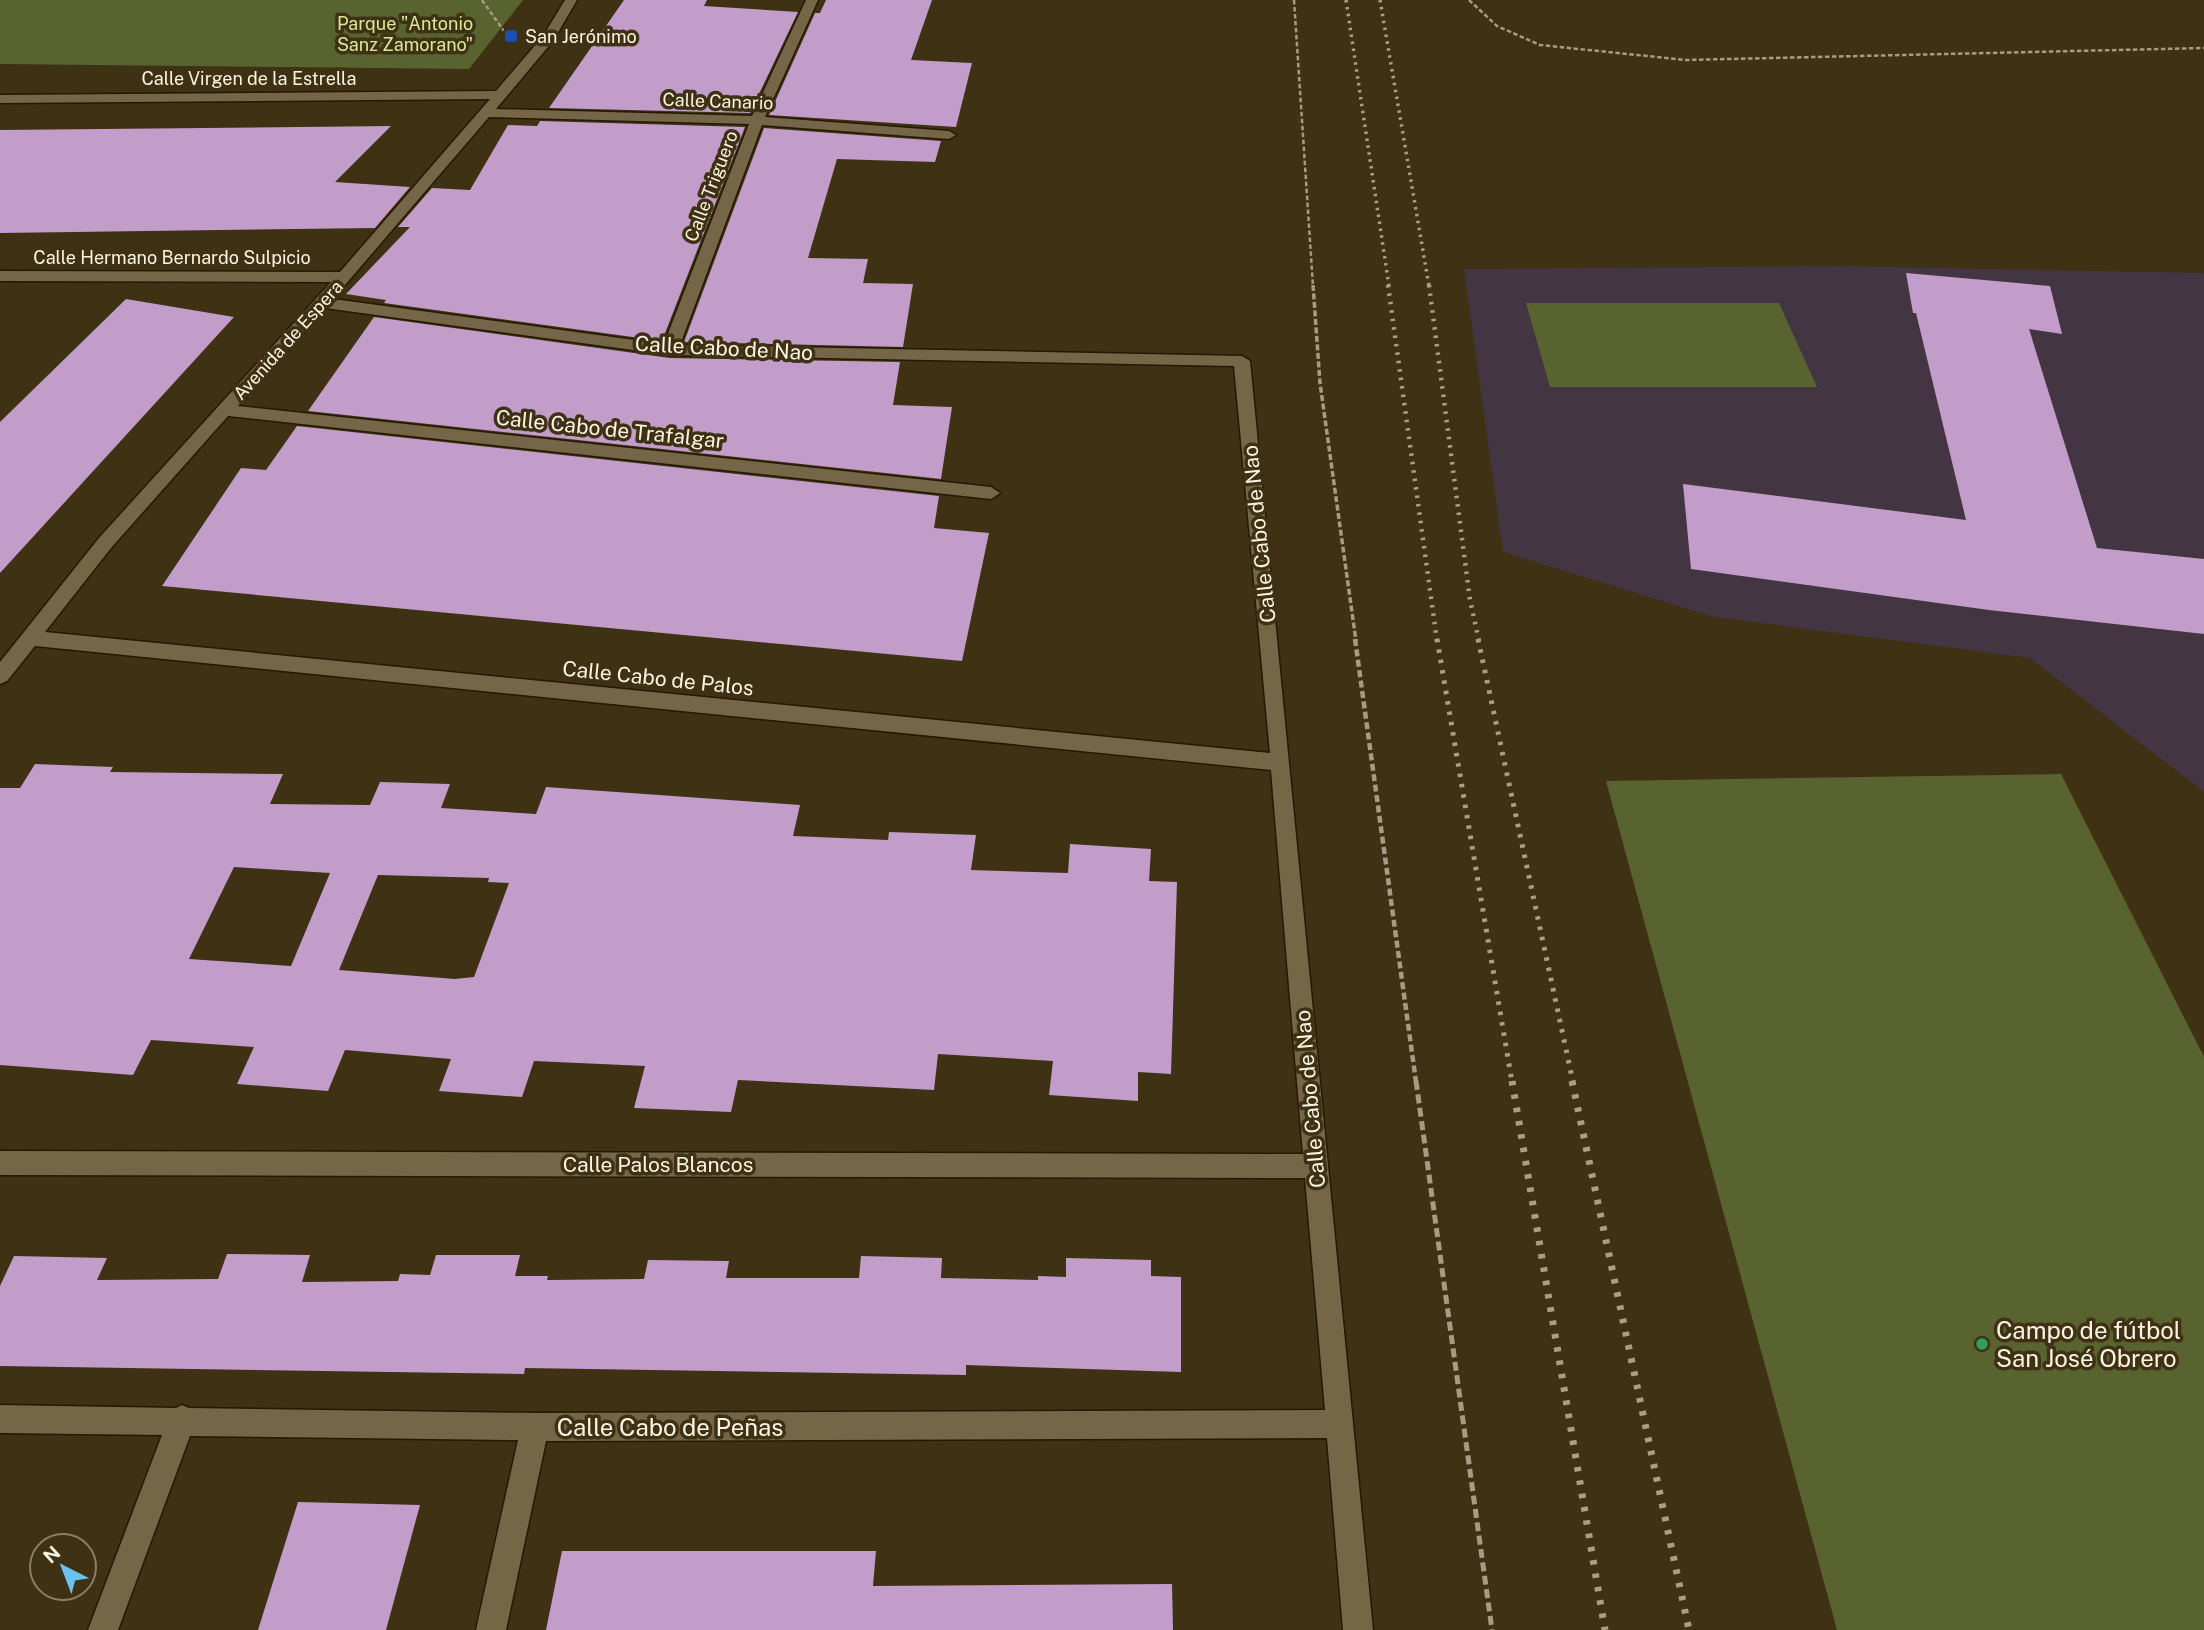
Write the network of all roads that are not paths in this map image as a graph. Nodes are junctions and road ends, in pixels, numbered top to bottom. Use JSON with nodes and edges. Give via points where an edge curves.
{"nodes":[{"id":1,"x":570,"y":0,"type":"edge"},
{"id":2,"x":812,"y":0,"type":"edge"},
{"id":3,"x":499,"y":95,"type":"junction"},
{"id":4,"x":0,"y":99,"type":"edge"},
{"id":5,"x":486,"y":113,"type":"junction"},
{"id":6,"x":757,"y":120,"type":"junction"},
{"id":7,"x":949,"y":135,"type":"dead end"},
{"id":8,"x":0,"y":276,"type":"edge"},
{"id":9,"x":345,"y":277,"type":"junction"},
{"id":10,"x":319,"y":302,"type":"junction"},
{"id":11,"x":670,"y":350,"type":"junction"},
{"id":12,"x":224,"y":411,"type":"junction"},
{"id":13,"x":991,"y":493,"type":"dead end"},
{"id":14,"x":30,"y":638,"type":"junction"},
{"id":15,"x":0,"y":676,"type":"edge"},
{"id":16,"x":1281,"y":763,"type":"junction"},
{"id":17,"x":0,"y":1163,"type":"edge"},
{"id":18,"x":1316,"y":1166,"type":"junction"},
{"id":19,"x":0,"y":1419,"type":"edge"},
{"id":20,"x":182,"y":1419,"type":"junction"},
{"id":21,"x":1340,"y":1424,"type":"junction"},
{"id":22,"x":535,"y":1427,"type":"junction"},
{"id":23,"x":103,"y":1630,"type":"edge"},
{"id":24,"x":491,"y":1630,"type":"edge"},
{"id":25,"x":1358,"y":1630,"type":"edge"}],
"edges":[{"from":1,"to":3,"type":"street","name":"Avenida de Espera","via":[[548,38]]},
{"from":2,"to":6,"type":"street","name":"Calle Triguero"},
{"from":3,"to":4,"type":"street","name":"Calle Virgen de la Estrella"},
{"from":3,"to":5,"type":"street","name":"Avenida de Espera"},
{"from":5,"to":6,"type":"street","name":"Calle Canario"},
{"from":5,"to":9,"type":"street","name":"Avenida de Espera"},
{"from":6,"to":7,"type":"street","name":"Calle Canario"},
{"from":6,"to":11,"type":"street","name":"Calle Triguero"},
{"from":8,"to":9,"type":"street","name":"Calle Hermano Bernardo Sulpicio"},
{"from":9,"to":10,"type":"street","name":"Avenida de Espera"},
{"from":10,"to":11,"type":"street","name":"Calle Cabo de Nao"},
{"from":10,"to":12,"type":"street","name":"Avenida de Espera"},
{"from":11,"to":16,"type":"street","name":"Calle Cabo de Nao","via":[[1242,361]]},
{"from":12,"to":13,"type":"street","name":"Calle Cabo de Trafalgar"},
{"from":12,"to":14,"type":"street","name":"Avenida de Espera","via":[[105,543]]},
{"from":14,"to":15,"type":"street","name":"Avenida de Espera"},
{"from":14,"to":16,"type":"street","name":"Calle Cabo de Palos"},
{"from":16,"to":18,"type":"street","name":"Calle Cabo de Nao"},
{"from":17,"to":18,"type":"street","name":"Calle Palos Blancos"},
{"from":18,"to":21,"type":"street","name":"Calle Cabo de Nao"},
{"from":19,"to":20,"type":"street","name":"Calle Cabo de Peñas"},
{"from":20,"to":22,"type":"street","name":"Calle Cabo de Peñas"},
{"from":20,"to":23,"type":"street"},
{"from":21,"to":22,"type":"street","name":"Calle Cabo de Peñas"},
{"from":21,"to":25,"type":"street","name":"Calle Cabo de Nao"},
{"from":22,"to":24,"type":"street"}]}
